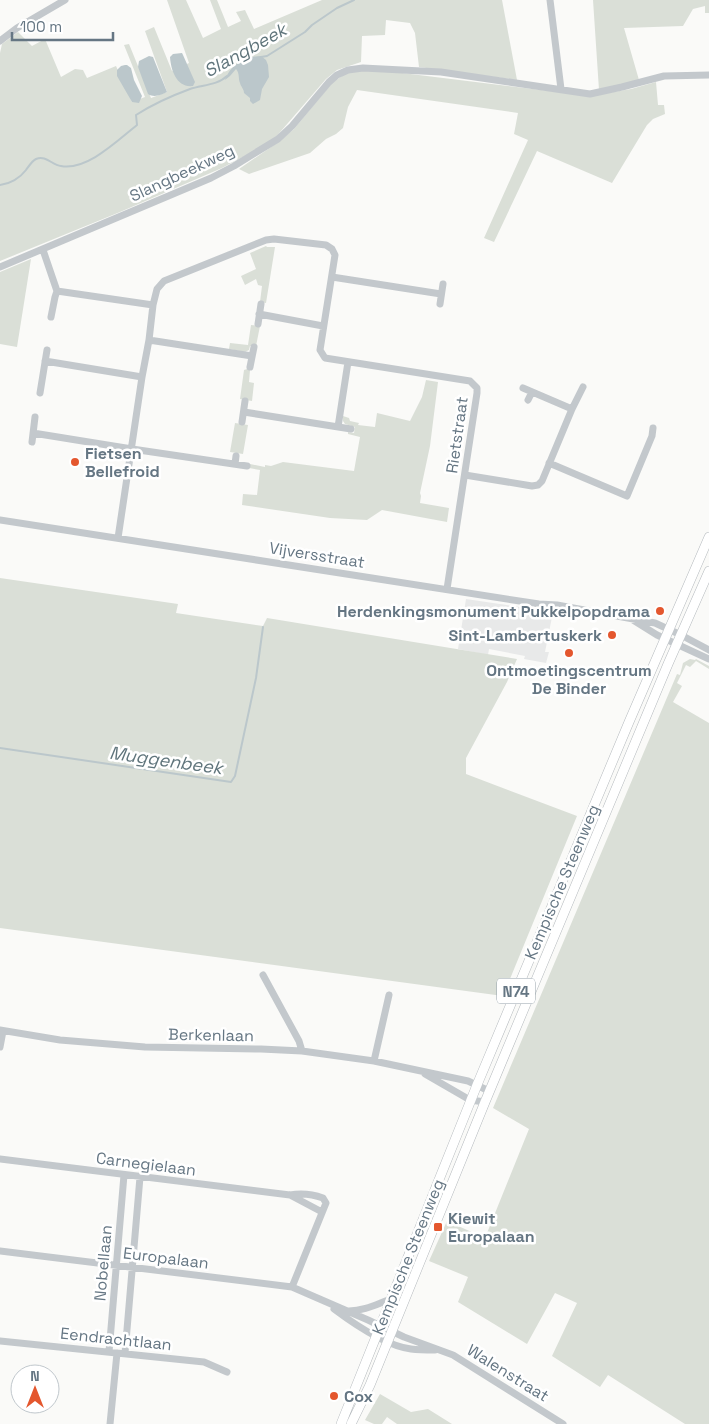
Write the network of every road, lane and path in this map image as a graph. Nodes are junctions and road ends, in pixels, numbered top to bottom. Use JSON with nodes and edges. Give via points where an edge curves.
{"nodes":[{"id":1,"x":66,"y":0,"type":"edge"},
{"id":2,"x":550,"y":0,"type":"edge"},
{"id":3,"x":0,"y":41,"type":"edge"},
{"id":4,"x":709,"y":75,"type":"edge"},
{"id":5,"x":561,"y":89,"type":"junction"},
{"id":6,"x":43,"y":250,"type":"junction"},
{"id":7,"x":0,"y":267,"type":"edge"},
{"id":8,"x":332,"y":277,"type":"junction"},
{"id":9,"x":443,"y":284,"type":"dead end"},
{"id":10,"x":57,"y":291,"type":"junction"},
{"id":11,"x":441,"y":294,"type":"junction"},
{"id":12,"x":261,"y":304,"type":"dead end"},
{"id":13,"x":440,"y":304,"type":"dead end"},
{"id":14,"x":153,"y":305,"type":"junction"},
{"id":15,"x":259,"y":314,"type":"junction"},
{"id":16,"x":51,"y":316,"type":"dead end"},
{"id":17,"x":258,"y":324,"type":"dead end"},
{"id":18,"x":323,"y":326,"type":"junction"},
{"id":19,"x":149,"y":340,"type":"junction"},
{"id":20,"x":254,"y":347,"type":"dead end"},
{"id":21,"x":47,"y":350,"type":"dead end"},
{"id":22,"x":252,"y":356,"type":"junction"},
{"id":23,"x":45,"y":361,"type":"junction"},
{"id":24,"x":348,"y":362,"type":"junction"},
{"id":25,"x":250,"y":368,"type":"dead end"},
{"id":26,"x":142,"y":377,"type":"junction"},
{"id":27,"x":583,"y":387,"type":"dead end"},
{"id":28,"x":523,"y":388,"type":"dead end"},
{"id":29,"x":532,"y":392,"type":"junction"},
{"id":30,"x":40,"y":393,"type":"dead end"},
{"id":31,"x":528,"y":400,"type":"dead end"},
{"id":32,"x":245,"y":401,"type":"dead end"},
{"id":33,"x":572,"y":410,"type":"junction"},
{"id":34,"x":244,"y":412,"type":"junction"},
{"id":35,"x":35,"y":417,"type":"dead end"},
{"id":36,"x":242,"y":422,"type":"dead end"},
{"id":37,"x":338,"y":427,"type":"junction"},
{"id":38,"x":653,"y":428,"type":"dead end"},
{"id":39,"x":351,"y":430,"type":"dead end"},
{"id":40,"x":33,"y":433,"type":"junction"},
{"id":41,"x":32,"y":442,"type":"dead end"},
{"id":42,"x":132,"y":449,"type":"junction"},
{"id":43,"x":236,"y":456,"type":"dead end"},
{"id":44,"x":549,"y":463,"type":"junction"},
{"id":45,"x":235,"y":464,"type":"junction"},
{"id":46,"x":247,"y":466,"type":"dead end"},
{"id":47,"x":465,"y":475,"type":"junction"},
{"id":48,"x":0,"y":520,"type":"edge"},
{"id":49,"x":709,"y":537,"type":"edge"},
{"id":50,"x":118,"y":538,"type":"junction"},
{"id":51,"x":709,"y":571,"type":"edge"},
{"id":52,"x":446,"y":589,"type":"junction"},
{"id":53,"x":629,"y":617,"type":"junction"},
{"id":54,"x":670,"y":630,"type":"junction"},
{"id":55,"x":682,"y":635,"type":"junction"},
{"id":56,"x":666,"y":639,"type":"junction"},
{"id":57,"x":678,"y":644,"type":"junction"},
{"id":58,"x":709,"y":650,"type":"edge"},
{"id":59,"x":709,"y":659,"type":"edge"},
{"id":60,"x":263,"y":975,"type":"dead end"},
{"id":61,"x":390,"y":995,"type":"dead end"},
{"id":62,"x":2,"y":1030,"type":"edge"},
{"id":63,"x":0,"y":1048,"type":"edge"},
{"id":64,"x":302,"y":1051,"type":"junction"},
{"id":65,"x":374,"y":1062,"type":"junction"},
{"id":66,"x":421,"y":1071,"type":"junction"},
{"id":67,"x":477,"y":1085,"type":"junction"},
{"id":68,"x":489,"y":1091,"type":"junction"},
{"id":69,"x":470,"y":1100,"type":"junction"},
{"id":70,"x":484,"y":1102,"type":"junction"},
{"id":71,"x":0,"y":1160,"type":"edge"},
{"id":72,"x":124,"y":1175,"type":"junction"},
{"id":73,"x":140,"y":1177,"type":"junction"},
{"id":74,"x":290,"y":1195,"type":"junction"},
{"id":75,"x":322,"y":1212,"type":"junction"},
{"id":76,"x":0,"y":1251,"type":"edge"},
{"id":77,"x":116,"y":1265,"type":"junction"},
{"id":78,"x":132,"y":1267,"type":"junction"},
{"id":79,"x":292,"y":1287,"type":"junction"},
{"id":80,"x":390,"y":1298,"type":"junction"},
{"id":81,"x":326,"y":1302,"type":"junction"},
{"id":82,"x":346,"y":1310,"type":"junction"},
{"id":83,"x":380,"y":1326,"type":"junction"},
{"id":84,"x":392,"y":1331,"type":"junction"},
{"id":85,"x":376,"y":1336,"type":"junction"},
{"id":86,"x":0,"y":1341,"type":"edge"},
{"id":87,"x":388,"y":1341,"type":"junction"},
{"id":88,"x":437,"y":1350,"type":"junction"},
{"id":89,"x":113,"y":1352,"type":"junction"},
{"id":90,"x":125,"y":1353,"type":"junction"},
{"id":91,"x":227,"y":1372,"type":"dead end"},
{"id":92,"x":355,"y":1421,"type":"edge"},
{"id":93,"x":110,"y":1424,"type":"edge"},
{"id":94,"x":341,"y":1424,"type":"edge"},
{"id":95,"x":563,"y":1424,"type":"edge"}],
"edges":[{"from":1,"to":3,"type":"street"},
{"from":2,"to":5,"type":"street"},
{"from":4,"to":5,"type":"street","name":"Slangbeekweg","via":[[664,76],[590,94]]},
{"from":5,"to":6,"type":"street","name":"Slangbeekweg","via":[[441,72],[348,70],[337,74],[278,139],[234,166]]},
{"from":6,"to":7,"type":"street","name":"Slangbeekweg"},
{"from":6,"to":10,"type":"street"},
{"from":8,"to":11,"type":"street"},
{"from":8,"to":14,"type":"street","name":"Rietstraat","via":[[335,255],[332,249],[266,240],[164,281],[157,289]]},
{"from":8,"to":18,"type":"street","name":"Rietstraat"},
{"from":9,"to":11,"type":"street"},
{"from":10,"to":14,"type":"street"},
{"from":10,"to":16,"type":"street"},
{"from":11,"to":13,"type":"street"},
{"from":12,"to":15,"type":"street"},
{"from":14,"to":19,"type":"street"},
{"from":15,"to":17,"type":"street"},
{"from":15,"to":18,"type":"street"},
{"from":18,"to":24,"type":"street","name":"Rietstraat","via":[[320,350],[325,358]]},
{"from":19,"to":22,"type":"street"},
{"from":19,"to":26,"type":"street"},
{"from":20,"to":22,"type":"street"},
{"from":21,"to":23,"type":"street"},
{"from":22,"to":25,"type":"street"},
{"from":23,"to":26,"type":"street"},
{"from":23,"to":30,"type":"street"},
{"from":24,"to":37,"type":"street"},
{"from":24,"to":47,"type":"street","name":"Rietstraat","via":[[470,381],[477,388],[477,393]]},
{"from":26,"to":42,"type":"street"},
{"from":27,"to":33,"type":"street"},
{"from":28,"to":29,"type":"street"},
{"from":29,"to":31,"type":"street"},
{"from":29,"to":33,"type":"street"},
{"from":32,"to":34,"type":"street"},
{"from":33,"to":44,"type":"street"},
{"from":34,"to":36,"type":"street"},
{"from":34,"to":37,"type":"street"},
{"from":35,"to":40,"type":"street"},
{"from":37,"to":39,"type":"street"},
{"from":38,"to":44,"type":"street","via":[[627,496]]},
{"from":40,"to":41,"type":"street"},
{"from":40,"to":42,"type":"street"},
{"from":42,"to":45,"type":"street"},
{"from":42,"to":50,"type":"street"},
{"from":43,"to":45,"type":"street"},
{"from":44,"to":47,"type":"street","via":[[542,481],[532,486]]},
{"from":45,"to":46,"type":"street"},
{"from":47,"to":52,"type":"street","name":"Rietstraat"},
{"from":48,"to":50,"type":"street","name":"Vijversstraat"},
{"from":49,"to":54,"type":"main road","name":"Kempische Steenweg","number":"N74"},
{"from":50,"to":52,"type":"street","name":"Vijversstraat"},
{"from":51,"to":55,"type":"main road","name":"Kempische Steenweg","number":"N74"},
{"from":52,"to":53,"type":"street","name":"Vijversstraat"},
{"from":53,"to":54,"type":"street","name":"Vijversstraat"},
{"from":53,"to":56,"type":"street","name":"Vijversstraat"},
{"from":54,"to":55,"type":"street","name":"Vijversstraat"},
{"from":54,"to":56,"type":"main road","name":"Kempische Steenweg","number":"N74"},
{"from":55,"to":57,"type":"main road","name":"Kempische Steenweg","number":"N74"},
{"from":55,"to":58,"type":"street","name":"Vijversstraat"},
{"from":56,"to":57,"type":"street","name":"Vijversstraat"},
{"from":56,"to":67,"type":"main road","name":"Kempische Steenweg","number":"N74"},
{"from":57,"to":59,"type":"street","name":"Vijversstraat"},
{"from":57,"to":68,"type":"main road","name":"Kempische Steenweg","number":"N74"},
{"from":60,"to":64,"type":"street"},
{"from":61,"to":65,"type":"street"},
{"from":62,"to":63,"type":"street"},
{"from":62,"to":64,"type":"street","name":"Berkenlaan","via":[[60,1040],[146,1048]]},
{"from":64,"to":65,"type":"street","name":"Berkenlaan"},
{"from":65,"to":66,"type":"street","name":"Berkenlaan"},
{"from":66,"to":67,"type":"street","name":"Berkenlaan"},
{"from":66,"to":69,"type":"street","name":"Berkenlaan"},
{"from":67,"to":68,"type":"street","name":"Berkenlaan"},
{"from":67,"to":69,"type":"main road","name":"Kempische Steenweg","number":"N74"},
{"from":68,"to":70,"type":"main road","name":"Kempische Steenweg","number":"N74"},
{"from":69,"to":70,"type":"street","name":"Berkenlaan"},
{"from":69,"to":80,"type":"main road","name":"Kempische Steenweg","number":"N74"},
{"from":70,"to":84,"type":"main road","name":"Kempische Steenweg","number":"N74"},
{"from":71,"to":72,"type":"street","name":"Carnegielaan"},
{"from":72,"to":73,"type":"street","name":"Carnegielaan"},
{"from":72,"to":77,"type":"street","name":"Nobellaan"},
{"from":73,"to":74,"type":"street","name":"Carnegielaan"},
{"from":73,"to":78,"type":"street","name":"Nobellaan"},
{"from":74,"to":75,"type":"street","name":"Carnegielaan"},
{"from":74,"to":75,"type":"street","name":"Carnegielaan","via":[[299,1193],[323,1198],[326,1203]]},
{"from":75,"to":79,"type":"street"},
{"from":76,"to":77,"type":"street","name":"Europalaan"},
{"from":77,"to":78,"type":"street","name":"Europalaan"},
{"from":77,"to":89,"type":"street","name":"Nobellaan"},
{"from":78,"to":79,"type":"street","name":"Europalaan"},
{"from":78,"to":90,"type":"street","name":"Nobellaan"},
{"from":79,"to":81,"type":"street","name":"Europalaan"},
{"from":80,"to":82,"type":"street","name":"Europalaan","via":[[367,1308]]},
{"from":80,"to":83,"type":"main road","name":"Kempische Steenweg","number":"N74"},
{"from":81,"to":82,"type":"street","name":"Europalaan"},
{"from":81,"to":85,"type":"street","name":"Europalaan"},
{"from":82,"to":83,"type":"street","name":"Europalaan"},
{"from":83,"to":84,"type":"street","name":"Walenstraat"},
{"from":83,"to":85,"type":"main road","name":"Kempische Steenweg","number":"N74"},
{"from":84,"to":87,"type":"main road","name":"Kempische Steenweg","number":"N74"},
{"from":84,"to":88,"type":"street","name":"Walenstraat"},
{"from":85,"to":87,"type":"street","name":"Europalaan"},
{"from":85,"to":94,"type":"main road","name":"Kempische Steenweg","number":"N74"},
{"from":86,"to":89,"type":"street","name":"Eendrachtlaan"},
{"from":87,"to":88,"type":"street","name":"Walenstraat","via":[[411,1349]]},
{"from":87,"to":92,"type":"main road","name":"Kempische Steenweg","number":"N74"},
{"from":88,"to":95,"type":"street","name":"Walenstraat","via":[[453,1355]]},
{"from":89,"to":90,"type":"street","name":"Eendrachtlaan"},
{"from":89,"to":93,"type":"street","name":"Nobellaan"},
{"from":90,"to":91,"type":"street","name":"Eendrachtlaan","via":[[204,1362]]}]}
